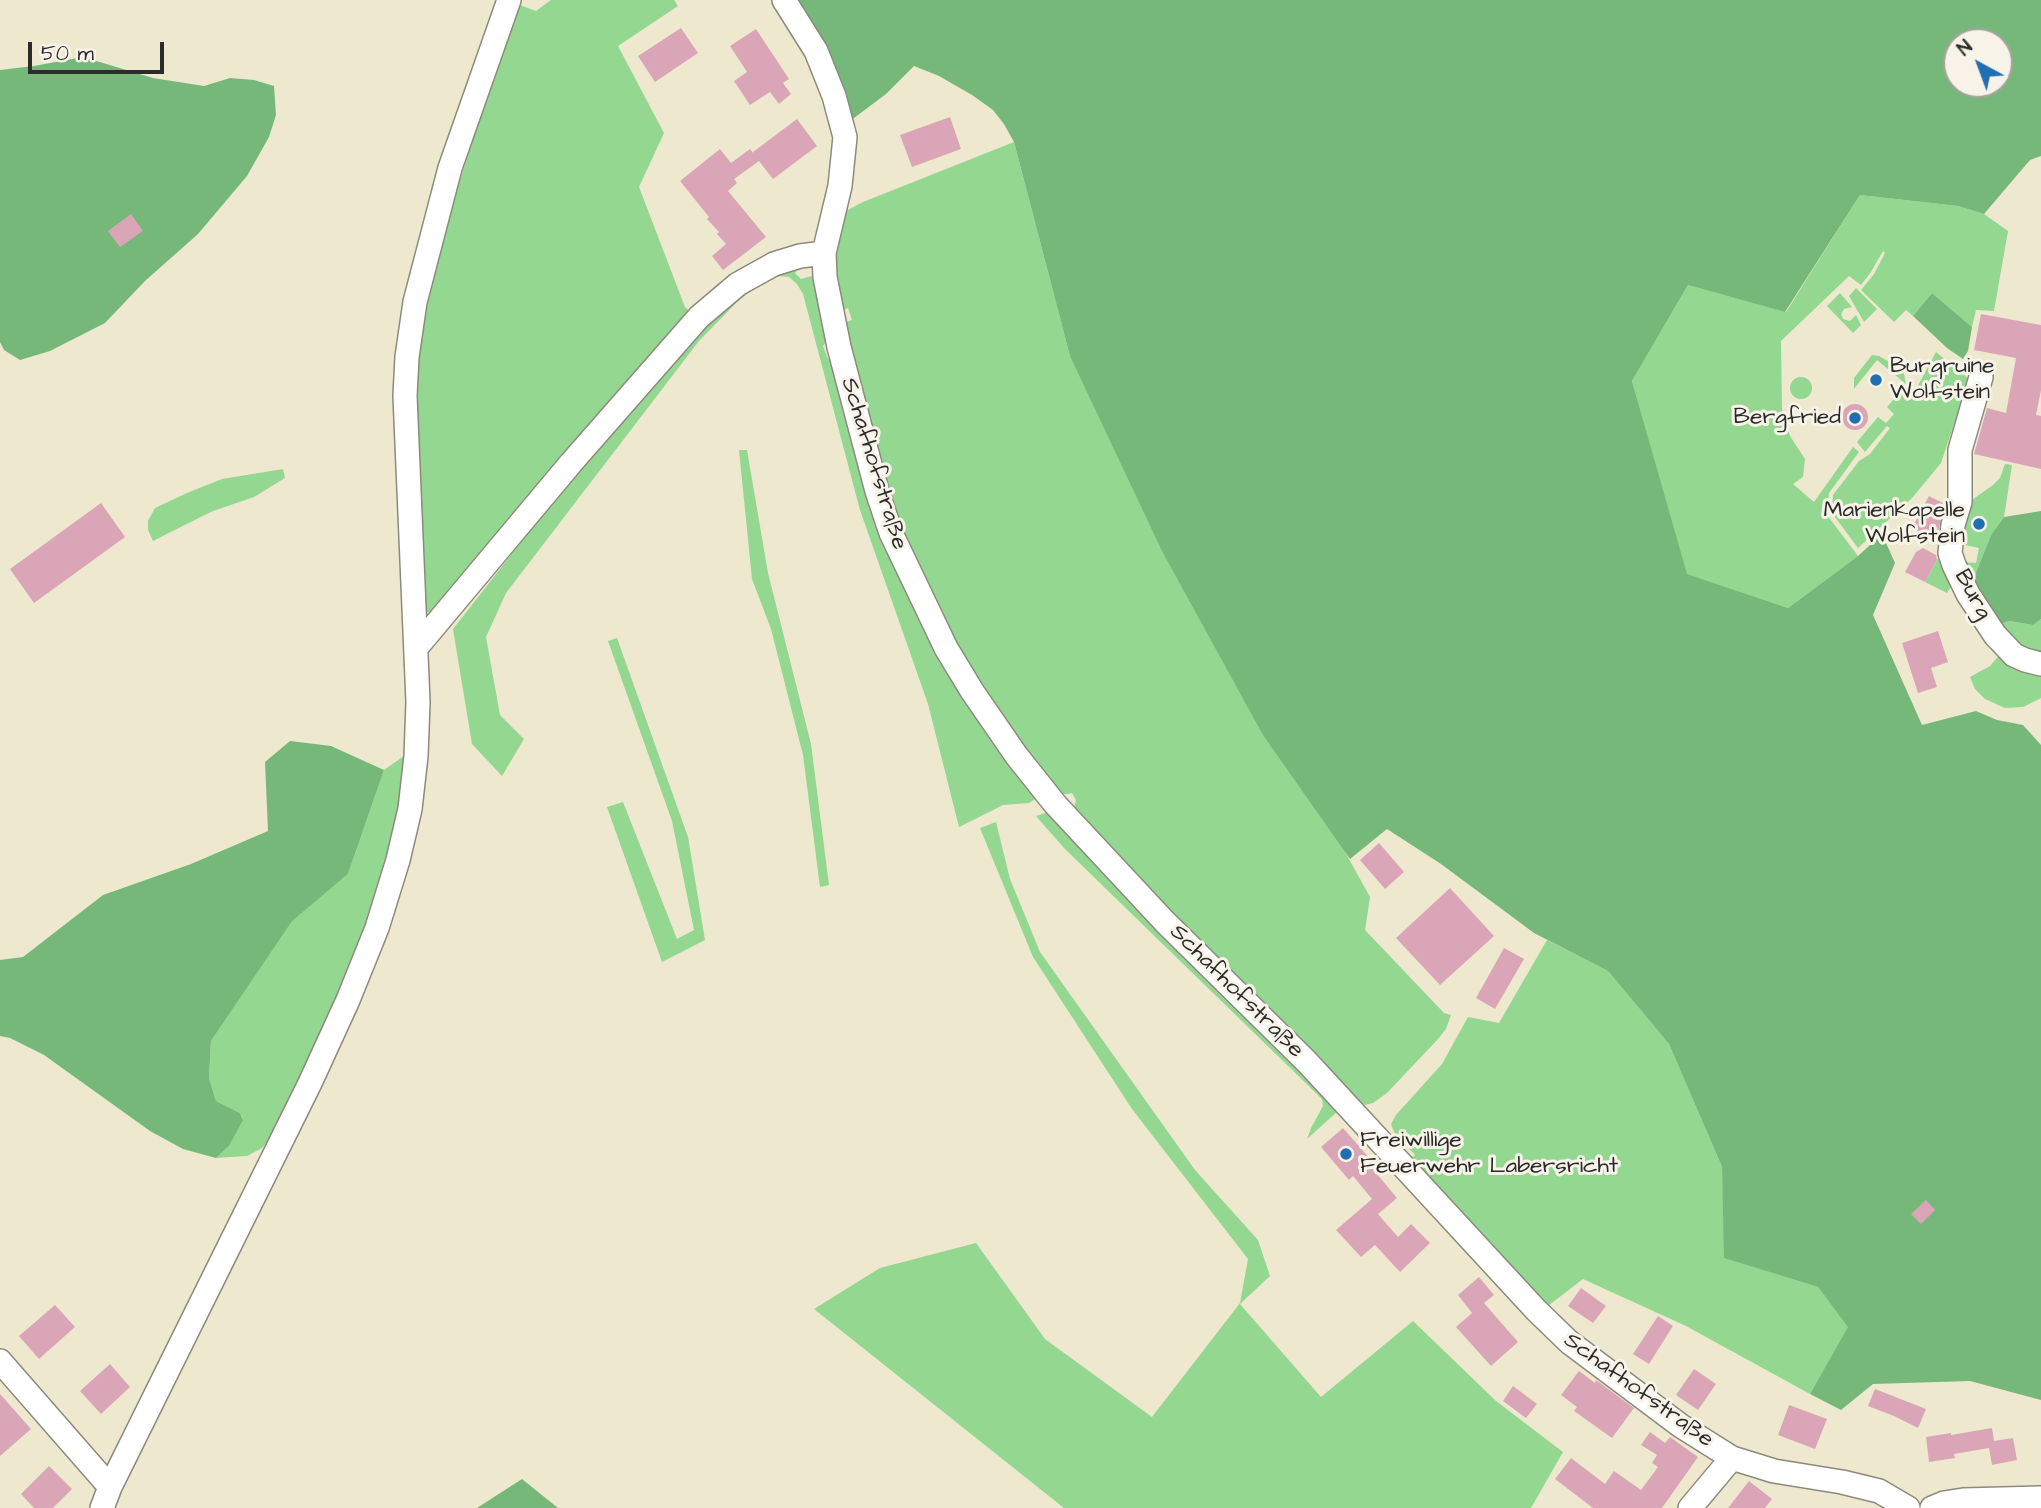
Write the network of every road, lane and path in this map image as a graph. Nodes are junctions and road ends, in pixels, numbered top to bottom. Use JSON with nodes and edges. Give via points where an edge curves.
{"nodes":[{"id":1,"x":784,"y":0,"type":"edge"},
{"id":2,"x":507,"y":7,"type":"edge"},
{"id":3,"x":824,"y":253,"type":"junction"},
{"id":4,"x":1981,"y":377,"type":"dead end"},
{"id":5,"x":416,"y":648,"type":"junction"},
{"id":6,"x":2041,"y":664,"type":"edge"},
{"id":7,"x":0,"y":1361,"type":"edge"},
{"id":8,"x":1732,"y":1458,"type":"junction"},
{"id":9,"x":106,"y":1498,"type":"edge"},
{"id":10,"x":2040,"y":1499,"type":"edge"},
{"id":11,"x":1690,"y":1508,"type":"edge"},
{"id":12,"x":1908,"y":1508,"type":"edge"},
{"id":13,"x":1932,"y":1508,"type":"edge"}],
"edges":[{"from":1,"to":3,"type":"street","name":"Schafhofstraße","via":[[816,51],[845,137],[840,186]]},
{"from":2,"to":5,"type":"street","via":[[450,168],[415,302],[407,357]]},
{"from":3,"to":5,"type":"street","via":[[774,264],[738,284],[699,317]]},
{"from":3,"to":8,"type":"street","name":"Schafhofstraße","via":[[839,347],[891,533],[946,648],[1016,755],[1055,804],[1165,922],[1307,1062],[1553,1327],[1681,1426]]},
{"from":4,"to":6,"type":"street","name":"Burg","via":[[1960,450],[1961,502],[1950,553],[1964,587],[1995,635],[2014,655]]},
{"from":5,"to":9,"type":"street","via":[[416,756],[410,809],[377,928],[310,1083]]},
{"from":7,"to":9,"type":"street"},
{"from":8,"to":11,"type":"street"},
{"from":8,"to":12,"type":"street","name":"Schafhofstraße","via":[[1879,1491]]},
{"from":10,"to":13,"type":"street","via":[[1963,1500]]}]}
